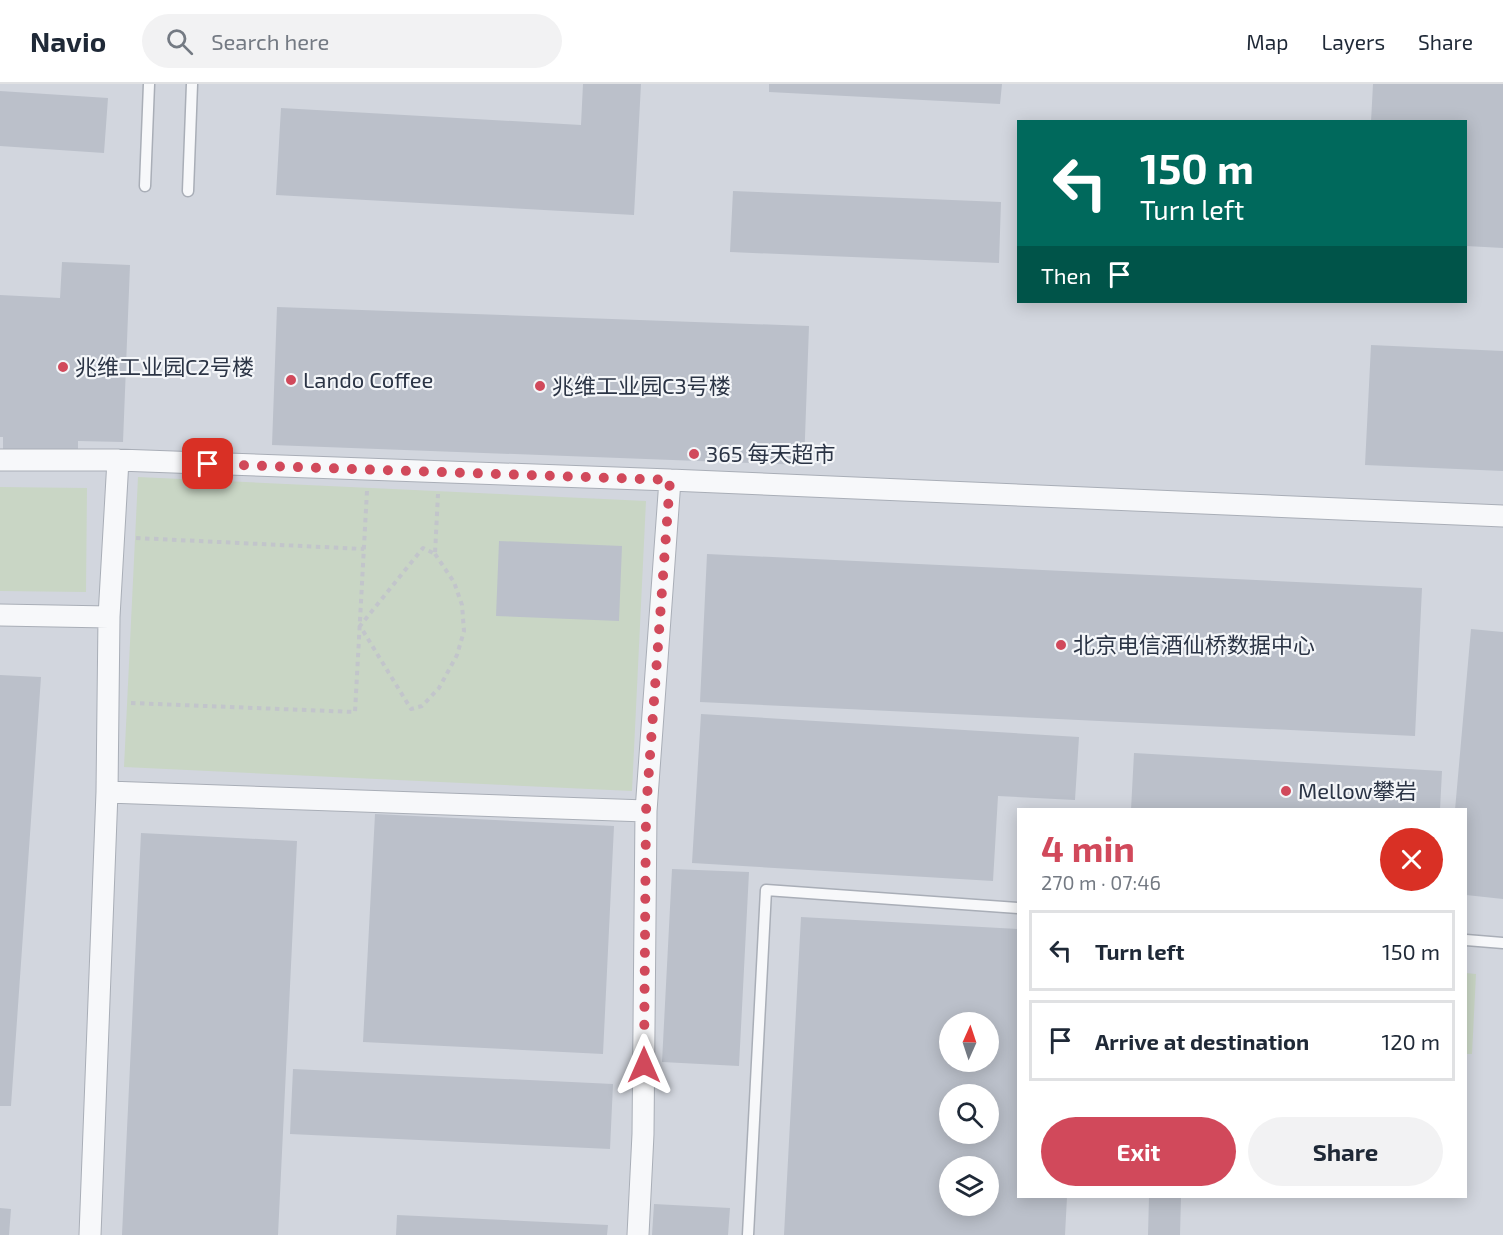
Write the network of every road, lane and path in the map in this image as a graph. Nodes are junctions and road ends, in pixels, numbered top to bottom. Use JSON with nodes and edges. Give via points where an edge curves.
{"nodes":[{"id":1,"x":149,"y":84,"type":"edge"},
{"id":2,"x":192,"y":84,"type":"edge"},
{"id":3,"x":145,"y":186,"type":"dead end"},
{"id":4,"x":188,"y":191,"type":"dead end"},
{"id":5,"x":0,"y":460,"type":"edge"},
{"id":6,"x":118,"y":460,"type":"junction"},
{"id":7,"x":367,"y":470,"type":"junction"},
{"id":8,"x":439,"y":472,"type":"junction"},
{"id":9,"x":670,"y":480,"type":"junction"},
{"id":10,"x":1503,"y":516,"type":"edge"},
{"id":11,"x":114,"y":537,"type":"junction"},
{"id":12,"x":364,"y":549,"type":"junction"},
{"id":13,"x":435,"y":554,"type":"junction"},
{"id":14,"x":0,"y":615,"type":"edge"},
{"id":15,"x":109,"y":617,"type":"junction"},
{"id":16,"x":360,"y":626,"type":"junction"},
{"id":17,"x":109,"y":702,"type":"junction"},
{"id":18,"x":107,"y":792,"type":"junction"},
{"id":19,"x":646,"y":811,"type":"junction"},
{"id":20,"x":1017,"y":908,"type":"edge"},
{"id":21,"x":1467,"y":940,"type":"edge"},
{"id":22,"x":1503,"y":943,"type":"edge"},
{"id":23,"x":90,"y":1235,"type":"edge"},
{"id":24,"x":638,"y":1235,"type":"edge"},
{"id":25,"x":748,"y":1235,"type":"edge"}],
"edges":[{"from":1,"to":3,"type":"lane"},
{"from":2,"to":4,"type":"lane"},
{"from":5,"to":6,"type":"street"},
{"from":6,"to":7,"type":"street"},
{"from":6,"to":11,"type":"street"},
{"from":7,"to":8,"type":"street"},
{"from":7,"to":12,"type":"path"},
{"from":8,"to":9,"type":"street"},
{"from":8,"to":13,"type":"path"},
{"from":9,"to":10,"type":"street"},
{"from":9,"to":19,"type":"street"},
{"from":11,"to":12,"type":"path"},
{"from":11,"to":15,"type":"street"},
{"from":12,"to":16,"type":"path"},
{"from":13,"to":16,"type":"path","via":[[423,548]]},
{"from":13,"to":16,"type":"path","via":[[454,582],[462,605],[464,631],[440,688],[422,706],[411,709]]},
{"from":14,"to":15,"type":"street"},
{"from":15,"to":17,"type":"street"},
{"from":16,"to":17,"type":"path","via":[[355,712]]},
{"from":17,"to":18,"type":"street"},
{"from":18,"to":19,"type":"street"},
{"from":18,"to":23,"type":"street"},
{"from":19,"to":24,"type":"street","via":[[644,1134]]},
{"from":20,"to":25,"type":"lane","via":[[766,890]]},
{"from":21,"to":22,"type":"lane"}]}
